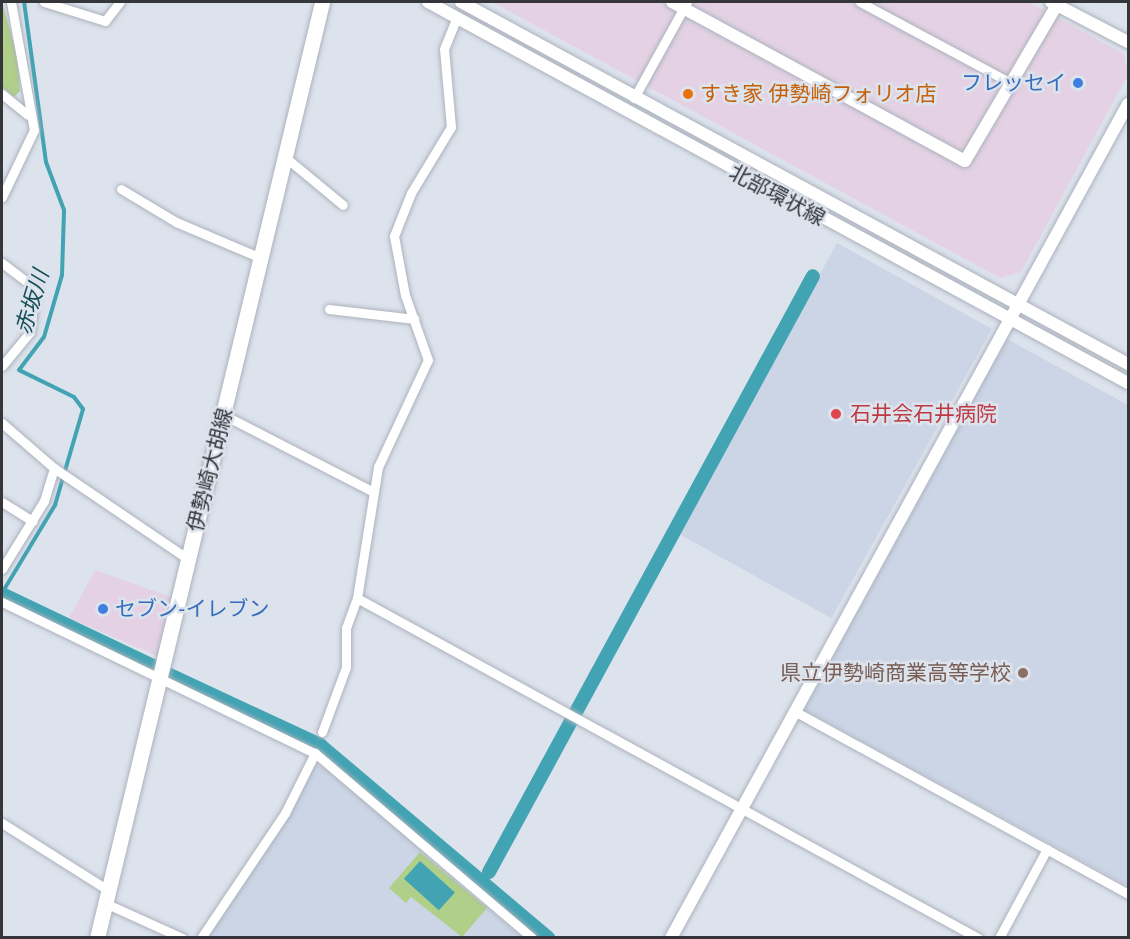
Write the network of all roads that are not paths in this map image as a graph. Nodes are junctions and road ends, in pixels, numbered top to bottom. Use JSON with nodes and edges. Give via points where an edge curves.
{"nodes":[{"id":1,"x":11,"y":2,"type":"edge"},
{"id":2,"x":44,"y":2,"type":"edge"},
{"id":3,"x":120,"y":2,"type":"edge"},
{"id":4,"x":322,"y":2,"type":"edge"},
{"id":5,"x":428,"y":2,"type":"edge"},
{"id":6,"x":461,"y":2,"type":"edge"},
{"id":7,"x":672,"y":2,"type":"edge"},
{"id":8,"x":860,"y":2,"type":"edge"},
{"id":9,"x":1054,"y":3,"type":"edge"},
{"id":10,"x":686,"y":5,"type":"edge"},
{"id":11,"x":457,"y":17,"type":"junction"},
{"id":12,"x":1128,"y":42,"type":"edge"},
{"id":13,"x":1013,"y":84,"type":"junction"},
{"id":14,"x":2,"y":94,"type":"edge"},
{"id":15,"x":634,"y":98,"type":"junction"},
{"id":16,"x":1128,"y":104,"type":"edge"},
{"id":17,"x":28,"y":115,"type":"junction"},
{"id":18,"x":285,"y":158,"type":"junction"},
{"id":19,"x":121,"y":189,"type":"dead end"},
{"id":20,"x":2,"y":194,"type":"edge"},
{"id":21,"x":343,"y":205,"type":"dead end"},
{"id":22,"x":261,"y":258,"type":"junction"},
{"id":23,"x":2,"y":263,"type":"edge"},
{"id":24,"x":1019,"y":303,"type":"junction"},
{"id":25,"x":329,"y":309,"type":"dead end"},
{"id":26,"x":414,"y":320,"type":"junction"},
{"id":27,"x":1010,"y":320,"type":"junction"},
{"id":28,"x":1128,"y":363,"type":"edge"},
{"id":29,"x":2,"y":366,"type":"edge"},
{"id":30,"x":1128,"y":383,"type":"edge"},
{"id":31,"x":224,"y":416,"type":"junction"},
{"id":32,"x":2,"y":423,"type":"edge"},
{"id":33,"x":54,"y":468,"type":"junction"},
{"id":34,"x":372,"y":490,"type":"junction"},
{"id":35,"x":2,"y":502,"type":"edge"},
{"id":36,"x":32,"y":521,"type":"junction"},
{"id":37,"x":188,"y":559,"type":"junction"},
{"id":38,"x":2,"y":569,"type":"edge"},
{"id":39,"x":357,"y":598,"type":"junction"},
{"id":40,"x":2,"y":602,"type":"edge"},
{"id":41,"x":159,"y":678,"type":"junction"},
{"id":42,"x":796,"y":712,"type":"junction"},
{"id":43,"x":322,"y":732,"type":"dead end"},
{"id":44,"x":315,"y":753,"type":"junction"},
{"id":45,"x":743,"y":808,"type":"junction"},
{"id":46,"x":2,"y":823,"type":"edge"},
{"id":47,"x":1047,"y":849,"type":"junction"},
{"id":48,"x":1128,"y":894,"type":"edge"},
{"id":49,"x":107,"y":896,"type":"junction"},
{"id":50,"x":97,"y":938,"type":"edge"},
{"id":51,"x":182,"y":938,"type":"edge"},
{"id":52,"x":201,"y":938,"type":"edge"},
{"id":53,"x":532,"y":938,"type":"edge"},
{"id":54,"x":671,"y":938,"type":"edge"},
{"id":55,"x":978,"y":938,"type":"edge"},
{"id":56,"x":999,"y":938,"type":"edge"}],
"edges":[{"from":1,"to":17,"type":"street"},
{"from":2,"to":3,"type":"street","via":[[105,21]]},
{"from":4,"to":18,"type":"main road","name":"伊勢崎大胡線"},
{"from":5,"to":11,"type":"street","name":"北部環状線"},
{"from":6,"to":15,"type":"street","name":"北部環状線"},
{"from":7,"to":10,"type":"street"},
{"from":8,"to":13,"type":"street"},
{"from":9,"to":12,"type":"street"},
{"from":9,"to":13,"type":"street"},
{"from":10,"to":13,"type":"street","via":[[966,161]]},
{"from":10,"to":15,"type":"street"},
{"from":11,"to":26,"type":"street","via":[[444,49],[451,127],[411,193],[394,236]]},
{"from":11,"to":27,"type":"street","name":"北部環状線"},
{"from":14,"to":17,"type":"street"},
{"from":15,"to":24,"type":"street","name":"北部環状線"},
{"from":16,"to":24,"type":"street"},
{"from":17,"to":20,"type":"street","via":[[34,134]]},
{"from":18,"to":21,"type":"street"},
{"from":18,"to":22,"type":"main road","name":"伊勢崎大胡線"},
{"from":19,"to":22,"type":"street","via":[[176,222]]},
{"from":22,"to":31,"type":"main road","name":"伊勢崎大胡線"},
{"from":23,"to":29,"type":"street","via":[[35,288],[30,332]]},
{"from":24,"to":27,"type":"street"},
{"from":24,"to":28,"type":"street","name":"北部環状線"},
{"from":25,"to":26,"type":"street"},
{"from":26,"to":34,"type":"street","via":[[428,360],[384,448]]},
{"from":27,"to":30,"type":"street","name":"北部環状線"},
{"from":27,"to":42,"type":"street"},
{"from":31,"to":34,"type":"street"},
{"from":31,"to":37,"type":"main road","name":"伊勢崎大胡線"},
{"from":32,"to":33,"type":"street"},
{"from":33,"to":36,"type":"street"},
{"from":33,"to":37,"type":"street"},
{"from":34,"to":39,"type":"street"},
{"from":35,"to":36,"type":"street"},
{"from":36,"to":38,"type":"street"},
{"from":37,"to":41,"type":"main road","name":"伊勢崎大胡線"},
{"from":39,"to":43,"type":"street","via":[[346,628],[345,672]]},
{"from":39,"to":45,"type":"street"},
{"from":40,"to":41,"type":"street"},
{"from":41,"to":44,"type":"street"},
{"from":41,"to":49,"type":"main road","name":"伊勢崎大胡線"},
{"from":42,"to":45,"type":"street"},
{"from":42,"to":47,"type":"street"},
{"from":44,"to":52,"type":"street","via":[[285,813]]},
{"from":44,"to":53,"type":"street"},
{"from":45,"to":54,"type":"street"},
{"from":45,"to":55,"type":"street"},
{"from":46,"to":49,"type":"street"},
{"from":47,"to":48,"type":"street"},
{"from":47,"to":56,"type":"street"},
{"from":49,"to":50,"type":"main road","name":"伊勢崎大胡線"},
{"from":49,"to":51,"type":"street"}]}
